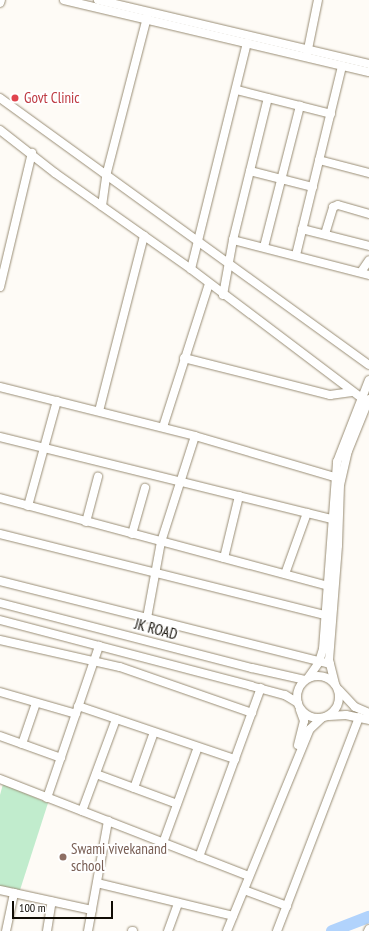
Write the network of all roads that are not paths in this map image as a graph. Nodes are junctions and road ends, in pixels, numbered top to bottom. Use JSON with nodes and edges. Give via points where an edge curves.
{"nodes":[{"id":1,"x":1,"y":0,"type":"edge"},
{"id":2,"x":64,"y":0,"type":"edge"},
{"id":3,"x":98,"y":0,"type":"edge"},
{"id":4,"x":318,"y":0,"type":"edge"},
{"id":5,"x":0,"y":3,"type":"edge"},
{"id":6,"x":147,"y":16,"type":"junction"},
{"id":7,"x":247,"y":43,"type":"junction"},
{"id":8,"x":308,"y":53,"type":"junction"},
{"id":9,"x":369,"y":64,"type":"edge"},
{"id":10,"x":342,"y":66,"type":"junction"},
{"id":11,"x":369,"y":72,"type":"edge"},
{"id":12,"x":237,"y":90,"type":"junction"},
{"id":13,"x":0,"y":98,"type":"edge"},
{"id":14,"x":268,"y":98,"type":"junction"},
{"id":15,"x":300,"y":106,"type":"junction"},
{"id":16,"x":331,"y":114,"type":"junction"},
{"id":17,"x":0,"y":130,"type":"edge"},
{"id":18,"x":32,"y":153,"type":"junction"},
{"id":19,"x":319,"y":160,"type":"junction"},
{"id":20,"x":250,"y":171,"type":"junction"},
{"id":21,"x":369,"y":173,"type":"edge"},
{"id":22,"x":106,"y":176,"type":"junction"},
{"id":23,"x":281,"y":179,"type":"junction"},
{"id":24,"x":313,"y":187,"type":"junction"},
{"id":25,"x":102,"y":206,"type":"junction"},
{"id":26,"x":369,"y":214,"type":"edge"},
{"id":27,"x":302,"y":229,"type":"junction"},
{"id":28,"x":326,"y":234,"type":"junction"},
{"id":29,"x":144,"y":236,"type":"junction"},
{"id":30,"x":233,"y":240,"type":"junction"},
{"id":31,"x":198,"y":242,"type":"junction"},
{"id":32,"x":369,"y":246,"type":"edge"},
{"id":33,"x":264,"y":247,"type":"junction"},
{"id":34,"x":296,"y":255,"type":"junction"},
{"id":35,"x":369,"y":260,"type":"edge"},
{"id":36,"x":229,"y":266,"type":"junction"},
{"id":37,"x":191,"y":269,"type":"junction"},
{"id":38,"x":365,"y":274,"type":"edge"},
{"id":39,"x":208,"y":284,"type":"junction"},
{"id":40,"x":0,"y":287,"type":"edge"},
{"id":41,"x":223,"y":295,"type":"junction"},
{"id":42,"x":184,"y":358,"type":"junction"},
{"id":43,"x":369,"y":365,"type":"edge"},
{"id":44,"x":369,"y":380,"type":"edge"},
{"id":45,"x":0,"y":386,"type":"edge"},
{"id":46,"x":352,"y":392,"type":"junction"},
{"id":47,"x":366,"y":399,"type":"edge"},
{"id":48,"x":57,"y":401,"type":"junction"},
{"id":49,"x":99,"y":412,"type":"junction"},
{"id":50,"x":163,"y":428,"type":"junction"},
{"id":51,"x":195,"y":436,"type":"junction"},
{"id":52,"x":0,"y":437,"type":"edge"},
{"id":53,"x":43,"y":448,"type":"junction"},
{"id":54,"x":98,"y":477,"type":"dead end"},
{"id":55,"x":338,"y":478,"type":"junction"},
{"id":56,"x":181,"y":482,"type":"junction"},
{"id":57,"x":145,"y":488,"type":"dead end"},
{"id":58,"x":239,"y":496,"type":"junction"},
{"id":59,"x":0,"y":498,"type":"edge"},
{"id":60,"x":28,"y":506,"type":"junction"},
{"id":61,"x":307,"y":513,"type":"junction"},
{"id":62,"x":332,"y":519,"type":"junction"},
{"id":63,"x":86,"y":522,"type":"junction"},
{"id":64,"x":0,"y":534,"type":"edge"},
{"id":65,"x":132,"y":534,"type":"junction"},
{"id":66,"x":161,"y":542,"type":"junction"},
{"id":67,"x":224,"y":558,"type":"junction"},
{"id":68,"x":154,"y":572,"type":"junction"},
{"id":69,"x":285,"y":574,"type":"junction"},
{"id":70,"x":0,"y":581,"type":"edge"},
{"id":71,"x":328,"y":586,"type":"junction"},
{"id":72,"x":0,"y":603,"type":"edge"},
{"id":73,"x":326,"y":615,"type":"junction"},
{"id":74,"x":147,"y":618,"type":"junction"},
{"id":75,"x":0,"y":620,"type":"edge"},
{"id":76,"x":0,"y":640,"type":"edge"},
{"id":77,"x":99,"y":646,"type":"junction"},
{"id":78,"x":94,"y":661,"type":"junction"},
{"id":79,"x":319,"y":662,"type":"junction"},
{"id":80,"x":330,"y":664,"type":"junction"},
{"id":81,"x":307,"y":679,"type":"junction"},
{"id":82,"x":337,"y":686,"type":"junction"},
{"id":83,"x":261,"y":688,"type":"junction"},
{"id":84,"x":0,"y":692,"type":"edge"},
{"id":85,"x":36,"y":703,"type":"junction"},
{"id":86,"x":299,"y":705,"type":"junction"},
{"id":87,"x":77,"y":710,"type":"junction"},
{"id":88,"x":252,"y":713,"type":"junction"},
{"id":89,"x":369,"y":713,"type":"edge"},
{"id":90,"x":359,"y":717,"type":"junction"},
{"id":91,"x":324,"y":718,"type":"junction"},
{"id":92,"x":116,"y":719,"type":"junction"},
{"id":93,"x":369,"y":720,"type":"edge"},
{"id":94,"x":154,"y":732,"type":"junction"},
{"id":95,"x":0,"y":736,"type":"edge"},
{"id":96,"x":22,"y":744,"type":"junction"},
{"id":97,"x":198,"y":747,"type":"junction"},
{"id":98,"x":61,"y":758,"type":"junction"},
{"id":99,"x":235,"y":759,"type":"junction"},
{"id":100,"x":291,"y":773,"type":"junction"},
{"id":101,"x":96,"y":774,"type":"junction"},
{"id":102,"x":0,"y":779,"type":"edge"},
{"id":103,"x":134,"y":788,"type":"junction"},
{"id":104,"x":47,"y":798,"type":"junction"},
{"id":105,"x":177,"y":804,"type":"junction"},
{"id":106,"x":82,"y":811,"type":"junction"},
{"id":107,"x":108,"y":821,"type":"junction"},
{"id":108,"x":163,"y":843,"type":"junction"},
{"id":109,"x":199,"y":857,"type":"junction"},
{"id":110,"x":249,"y":876,"type":"junction"},
{"id":111,"x":97,"y":883,"type":"junction"},
{"id":112,"x":0,"y":890,"type":"edge"},
{"id":113,"x":244,"y":890,"type":"junction"},
{"id":114,"x":14,"y":893,"type":"junction"},
{"id":115,"x":52,"y":901,"type":"junction"},
{"id":116,"x":178,"y":903,"type":"junction"},
{"id":117,"x":287,"y":906,"type":"junction"},
{"id":118,"x":92,"y":910,"type":"junction"},
{"id":119,"x":233,"y":916,"type":"junction"},
{"id":120,"x":6,"y":931,"type":"edge"},
{"id":121,"x":47,"y":931,"type":"edge"},
{"id":122,"x":88,"y":931,"type":"edge"},
{"id":123,"x":168,"y":931,"type":"edge"},
{"id":124,"x":227,"y":931,"type":"edge"},
{"id":125,"x":277,"y":931,"type":"edge"}],
"edges":[{"from":1,"to":5,"type":"street"},
{"from":2,"to":6,"type":"street"},
{"from":3,"to":6,"type":"street"},
{"from":4,"to":8,"type":"street"},
{"from":6,"to":7,"type":"street"},
{"from":6,"to":8,"type":"street"},
{"from":6,"to":22,"type":"street"},
{"from":7,"to":8,"type":"street"},
{"from":7,"to":12,"type":"street"},
{"from":8,"to":9,"type":"street"},
{"from":8,"to":10,"type":"street"},
{"from":10,"to":11,"type":"street"},
{"from":10,"to":16,"type":"street"},
{"from":12,"to":14,"type":"street"},
{"from":12,"to":31,"type":"street"},
{"from":13,"to":22,"type":"street"},
{"from":14,"to":15,"type":"street"},
{"from":14,"to":20,"type":"street"},
{"from":15,"to":16,"type":"street"},
{"from":15,"to":23,"type":"street"},
{"from":16,"to":19,"type":"street"},
{"from":17,"to":18,"type":"street"},
{"from":18,"to":25,"type":"street"},
{"from":18,"to":40,"type":"street"},
{"from":19,"to":21,"type":"street"},
{"from":19,"to":24,"type":"street"},
{"from":20,"to":23,"type":"street"},
{"from":20,"to":30,"type":"street"},
{"from":22,"to":25,"type":"street"},
{"from":22,"to":31,"type":"street"},
{"from":23,"to":24,"type":"street"},
{"from":23,"to":33,"type":"street"},
{"from":24,"to":27,"type":"street"},
{"from":25,"to":29,"type":"street"},
{"from":26,"to":28,"type":"street","via":[[338,205],[333,207]]},
{"from":27,"to":28,"type":"street"},
{"from":27,"to":34,"type":"street"},
{"from":28,"to":32,"type":"street"},
{"from":29,"to":37,"type":"street"},
{"from":29,"to":49,"type":"street"},
{"from":30,"to":33,"type":"street"},
{"from":30,"to":36,"type":"street"},
{"from":31,"to":36,"type":"street"},
{"from":31,"to":37,"type":"street"},
{"from":33,"to":34,"type":"street"},
{"from":34,"to":38,"type":"street"},
{"from":35,"to":38,"type":"street"},
{"from":36,"to":41,"type":"street"},
{"from":36,"to":43,"type":"street"},
{"from":37,"to":39,"type":"street"},
{"from":39,"to":41,"type":"street"},
{"from":39,"to":42,"type":"street"},
{"from":41,"to":46,"type":"street"},
{"from":42,"to":46,"type":"street","via":[[330,395]]},
{"from":42,"to":50,"type":"street"},
{"from":44,"to":47,"type":"street"},
{"from":45,"to":48,"type":"street"},
{"from":46,"to":47,"type":"street"},
{"from":47,"to":55,"type":"street"},
{"from":48,"to":49,"type":"street"},
{"from":48,"to":53,"type":"street"},
{"from":49,"to":50,"type":"street"},
{"from":50,"to":51,"type":"street"},
{"from":51,"to":55,"type":"street"},
{"from":51,"to":56,"type":"street"},
{"from":52,"to":53,"type":"street"},
{"from":53,"to":56,"type":"street"},
{"from":53,"to":60,"type":"street"},
{"from":54,"to":63,"type":"street"},
{"from":55,"to":62,"type":"street"},
{"from":55,"to":80,"type":"street"},
{"from":56,"to":58,"type":"street"},
{"from":56,"to":66,"type":"street"},
{"from":57,"to":65,"type":"street"},
{"from":58,"to":61,"type":"street"},
{"from":58,"to":67,"type":"street"},
{"from":59,"to":60,"type":"street"},
{"from":60,"to":63,"type":"street"},
{"from":61,"to":62,"type":"street"},
{"from":61,"to":69,"type":"street"},
{"from":62,"to":71,"type":"street"},
{"from":63,"to":65,"type":"street"},
{"from":64,"to":68,"type":"street"},
{"from":65,"to":66,"type":"street"},
{"from":66,"to":67,"type":"street"},
{"from":66,"to":68,"type":"street"},
{"from":67,"to":69,"type":"street"},
{"from":68,"to":73,"type":"street"},
{"from":68,"to":74,"type":"street"},
{"from":69,"to":71,"type":"street"},
{"from":70,"to":74,"type":"street"},
{"from":71,"to":73,"type":"street"},
{"from":72,"to":81,"type":"street","name":"JK ROAD","via":[[252,668]]},
{"from":73,"to":79,"type":"street","via":[[323,649]]},
{"from":74,"to":79,"type":"street"},
{"from":75,"to":77,"type":"street","name":"JK ROAD"},
{"from":76,"to":78,"type":"street"},
{"from":77,"to":78,"type":"street"},
{"from":77,"to":83,"type":"street","name":"JK ROAD"},
{"from":78,"to":87,"type":"street"},
{"from":78,"to":88,"type":"street","via":[[120,667]]},
{"from":79,"to":80,"type":"street"},
{"from":79,"to":81,"type":"street"},
{"from":80,"to":82,"type":"street"},
{"from":81,"to":82,"type":"street","via":[[326,677]]},
{"from":81,"to":86,"type":"street","via":[[299,688]]},
{"from":82,"to":89,"type":"street","via":[[355,706]]},
{"from":82,"to":91,"type":"street","via":[[339,703],[336,709]]},
{"from":83,"to":86,"type":"street","name":"JK ROAD","via":[[285,695]]},
{"from":83,"to":88,"type":"street"},
{"from":84,"to":85,"type":"street"},
{"from":85,"to":87,"type":"street"},
{"from":85,"to":96,"type":"street"},
{"from":86,"to":91,"type":"street","via":[[309,716]]},
{"from":86,"to":100,"type":"street","via":[[303,728]]},
{"from":87,"to":92,"type":"street"},
{"from":87,"to":98,"type":"street"},
{"from":88,"to":99,"type":"street"},
{"from":90,"to":91,"type":"street","via":[[339,714]]},
{"from":90,"to":93,"type":"street"},
{"from":90,"to":117,"type":"street"},
{"from":91,"to":100,"type":"street","via":[[310,729]]},
{"from":92,"to":94,"type":"street"},
{"from":92,"to":101,"type":"street"},
{"from":94,"to":97,"type":"street"},
{"from":94,"to":103,"type":"street"},
{"from":95,"to":96,"type":"street"},
{"from":96,"to":98,"type":"street"},
{"from":97,"to":99,"type":"street"},
{"from":97,"to":105,"type":"street"},
{"from":98,"to":104,"type":"street"},
{"from":99,"to":109,"type":"street"},
{"from":100,"to":110,"type":"street"},
{"from":101,"to":103,"type":"street"},
{"from":101,"to":106,"type":"street"},
{"from":102,"to":104,"type":"street"},
{"from":103,"to":105,"type":"street"},
{"from":104,"to":106,"type":"street"},
{"from":105,"to":108,"type":"street"},
{"from":106,"to":107,"type":"street"},
{"from":107,"to":108,"type":"street"},
{"from":107,"to":111,"type":"street"},
{"from":108,"to":109,"type":"street"},
{"from":109,"to":110,"type":"street"},
{"from":110,"to":113,"type":"street"},
{"from":111,"to":116,"type":"street"},
{"from":111,"to":118,"type":"street"},
{"from":112,"to":114,"type":"street"},
{"from":113,"to":117,"type":"street"},
{"from":113,"to":119,"type":"street"},
{"from":114,"to":115,"type":"street"},
{"from":114,"to":120,"type":"street"},
{"from":115,"to":118,"type":"street"},
{"from":115,"to":121,"type":"street"},
{"from":116,"to":119,"type":"street"},
{"from":116,"to":123,"type":"street"},
{"from":117,"to":125,"type":"street"},
{"from":118,"to":122,"type":"street"},
{"from":119,"to":124,"type":"street"}]}
